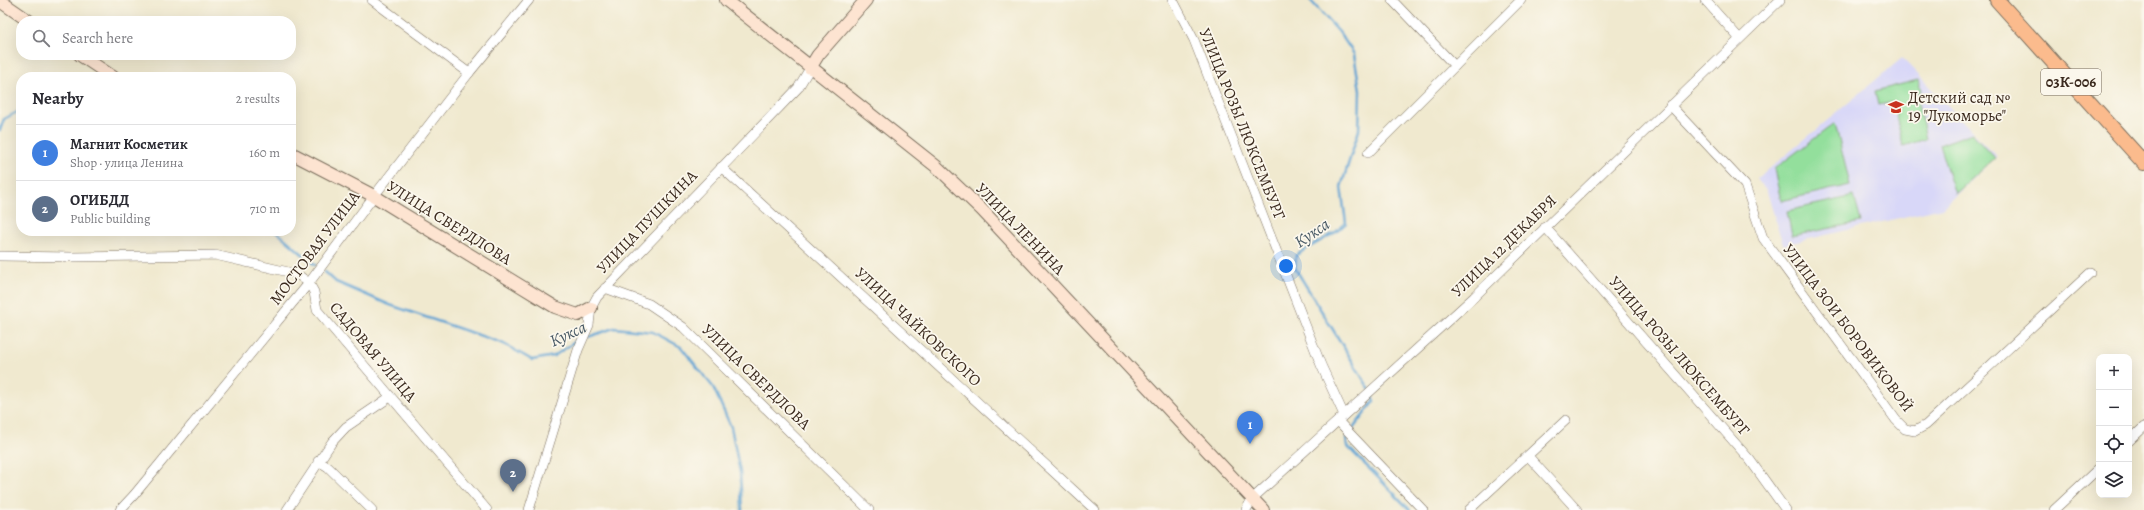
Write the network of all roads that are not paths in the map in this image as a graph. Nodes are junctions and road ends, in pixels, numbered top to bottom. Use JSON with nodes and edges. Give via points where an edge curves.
{"nodes":[{"id":1,"x":372,"y":0,"type":"edge"},
{"id":2,"x":529,"y":0,"type":"edge"},
{"id":3,"x":726,"y":0,"type":"edge"},
{"id":4,"x":866,"y":0,"type":"edge"},
{"id":5,"x":1173,"y":0,"type":"edge"},
{"id":6,"x":1392,"y":0,"type":"edge"},
{"id":7,"x":1521,"y":0,"type":"edge"},
{"id":8,"x":1705,"y":0,"type":"edge"},
{"id":9,"x":1780,"y":0,"type":"edge"},
{"id":10,"x":1998,"y":0,"type":"edge"},
{"id":11,"x":8,"y":3,"type":"edge"},
{"id":12,"x":23,"y":16,"type":"edge"},
{"id":13,"x":1739,"y":38,"type":"junction"},
{"id":14,"x":88,"y":60,"type":"edge"},
{"id":15,"x":1455,"y":66,"type":"junction"},
{"id":16,"x":810,"y":68,"type":"junction"},
{"id":17,"x":106,"y":72,"type":"edge"},
{"id":18,"x":469,"y":73,"type":"junction"},
{"id":19,"x":1670,"y":105,"type":"junction"},
{"id":20,"x":1368,"y":153,"type":"dead end"},
{"id":21,"x":296,"y":156,"type":"edge"},
{"id":22,"x":2144,"y":163,"type":"edge"},
{"id":23,"x":721,"y":167,"type":"junction"},
{"id":24,"x":374,"y":196,"type":"junction"},
{"id":25,"x":1545,"y":227,"type":"junction"},
{"id":26,"x":0,"y":256,"type":"edge"},
{"id":27,"x":2090,"y":273,"type":"dead end"},
{"id":28,"x":310,"y":283,"type":"junction"},
{"id":29,"x":605,"y":288,"type":"junction"},
{"id":30,"x":591,"y":308,"type":"junction"},
{"id":31,"x":390,"y":397,"type":"junction"},
{"id":32,"x":1341,"y":418,"type":"junction"},
{"id":33,"x":1566,"y":420,"type":"dead end"},
{"id":34,"x":2144,"y":427,"type":"edge"},
{"id":35,"x":2132,"y":438,"type":"edge"},
{"id":36,"x":1528,"y":456,"type":"junction"},
{"id":37,"x":318,"y":462,"type":"junction"},
{"id":38,"x":2096,"y":471,"type":"edge"},
{"id":39,"x":1252,"y":499,"type":"junction"},
{"id":40,"x":120,"y":510,"type":"edge"},
{"id":41,"x":287,"y":510,"type":"edge"},
{"id":42,"x":372,"y":510,"type":"edge"},
{"id":43,"x":487,"y":510,"type":"edge"},
{"id":44,"x":529,"y":510,"type":"edge"},
{"id":45,"x":869,"y":510,"type":"edge"},
{"id":46,"x":1095,"y":510,"type":"edge"},
{"id":47,"x":1246,"y":510,"type":"edge"},
{"id":48,"x":1263,"y":510,"type":"edge"},
{"id":49,"x":1423,"y":510,"type":"edge"},
{"id":50,"x":1469,"y":510,"type":"edge"},
{"id":51,"x":1577,"y":510,"type":"edge"},
{"id":52,"x":1786,"y":510,"type":"edge"},
{"id":53,"x":2054,"y":510,"type":"edge"}],
"edges":[{"from":1,"to":18,"type":"street"},
{"from":2,"to":18,"type":"street","name":"МОСТОВАЯ УЛИЦА"},
{"from":3,"to":16,"type":"street","name":"УЛИЦА ЛЕНИНА"},
{"from":4,"to":16,"type":"street","name":"УЛИЦА ПУШКИНА","via":[[818,55]]},
{"from":5,"to":32,"type":"street","name":"УЛИЦА РОЗЫ ЛЮКСЕМБУРГ","via":[[1194,40]]},
{"from":6,"to":15,"type":"street"},
{"from":7,"to":15,"type":"street"},
{"from":8,"to":13,"type":"street"},
{"from":9,"to":13,"type":"street","name":"УЛИЦА 12 ДЕКАБРЯ"},
{"from":10,"to":22,"type":"main road","number":"03К-006"},
{"from":11,"to":12,"type":"street"},
{"from":13,"to":19,"type":"street","name":"УЛИЦА 12 ДЕКАБРЯ"},
{"from":14,"to":17,"type":"street"},
{"from":15,"to":20,"type":"street"},
{"from":16,"to":23,"type":"street","name":"УЛИЦА ПУШКИНА","via":[[798,88]]},
{"from":16,"to":39,"type":"street","name":"УЛИЦА ЛЕНИНА","via":[[936,167],[982,210]]},
{"from":18,"to":24,"type":"street","name":"МОСТОВАЯ УЛИЦА"},
{"from":19,"to":25,"type":"street","name":"УЛИЦА 12 ДЕКАБРЯ"},
{"from":19,"to":27,"type":"street","name":"УЛИЦА ЗОИ БОРОВИКОВОЙ","via":[[1745,185],[1763,238],[1905,429],[1915,431],[1926,425]]},
{"from":21,"to":24,"type":"street","name":"УЛИЦА СВЕРДЛОВА"},
{"from":23,"to":29,"type":"street","name":"УЛИЦА ПУШКИНА"},
{"from":23,"to":46,"type":"street","name":"УЛИЦА ЧАЙКОВСКОГО"},
{"from":24,"to":28,"type":"street","name":"МОСТОВАЯ УЛИЦА"},
{"from":24,"to":30,"type":"street","name":"УЛИЦА СВЕРДЛОВА","via":[[555,307],[578,315]]},
{"from":25,"to":32,"type":"street","name":"УЛИЦА 12 ДЕКАБРЯ","via":[[1474,297]]},
{"from":25,"to":52,"type":"street","name":"УЛИЦА РОЗЫ ЛЮКСЕМБУРГ","via":[[1750,460]]},
{"from":26,"to":28,"type":"street","via":[[214,256],[297,274]]},
{"from":28,"to":31,"type":"street","name":"САДОВАЯ УЛИЦА","via":[[317,310]]},
{"from":28,"to":40,"type":"street","name":"МОСТОВАЯ УЛИЦА"},
{"from":29,"to":30,"type":"street","name":"УЛИЦА ПУШКИНА"},
{"from":29,"to":45,"type":"street","name":"УЛИЦА СВЕРДЛОВА","via":[[649,304],[683,327]]},
{"from":30,"to":44,"type":"street","name":"УЛИЦА ПУШКИНА","via":[[589,325],[578,350]]},
{"from":31,"to":37,"type":"street","via":[[346,427]]},
{"from":31,"to":43,"type":"street","name":"САДОВАЯ УЛИЦА"},
{"from":32,"to":39,"type":"street","name":"УЛИЦА 12 ДЕКАБРЯ"},
{"from":32,"to":49,"type":"street","name":"УЛИЦА РОЗЫ ЛЮКСЕМБУРГ"},
{"from":33,"to":36,"type":"street"},
{"from":34,"to":35,"type":"street"},
{"from":36,"to":50,"type":"street"},
{"from":36,"to":51,"type":"street"},
{"from":37,"to":41,"type":"street"},
{"from":37,"to":42,"type":"street","via":[[328,467]]},
{"from":38,"to":53,"type":"street"},
{"from":39,"to":47,"type":"street","name":"УЛИЦА 12 ДЕКАБРЯ"},
{"from":39,"to":48,"type":"street","name":"УЛИЦА ЛЕНИНА"}]}
